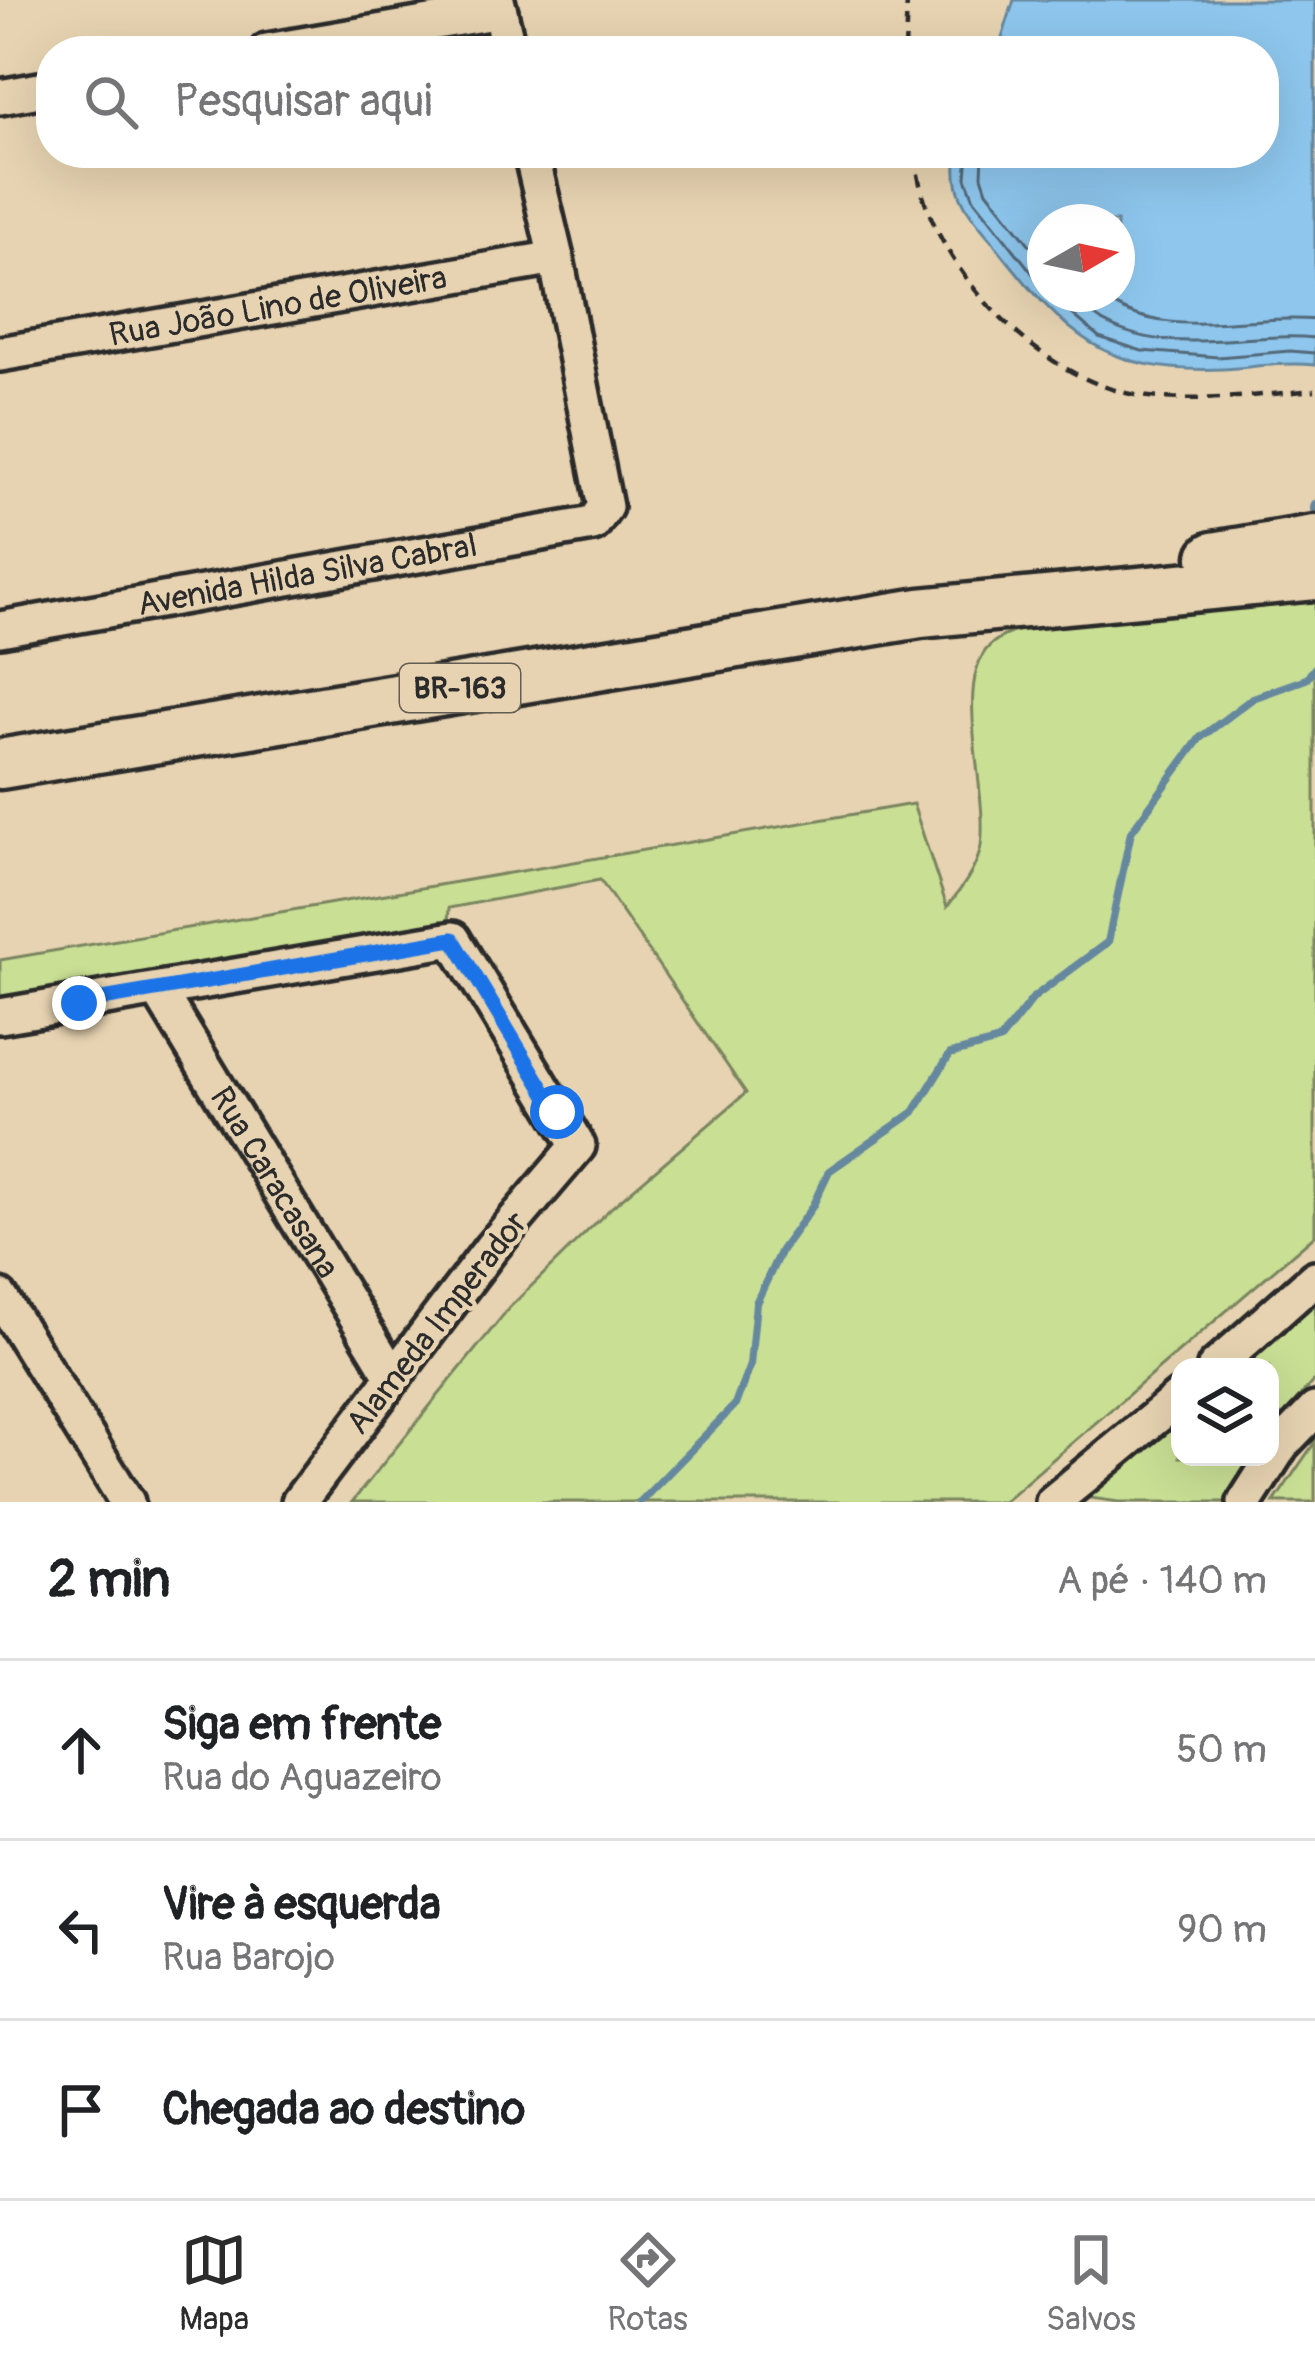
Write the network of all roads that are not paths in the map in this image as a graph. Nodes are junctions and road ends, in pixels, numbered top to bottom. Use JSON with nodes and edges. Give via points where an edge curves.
{"nodes":[{"id":1,"x":498,"y":5,"type":"edge"},
{"id":2,"x":342,"y":36,"type":"edge"},
{"id":3,"x":505,"y":36,"type":"edge"},
{"id":4,"x":36,"y":91,"type":"edge"},
{"id":5,"x":0,"y":97,"type":"edge"},
{"id":6,"x":535,"y":168,"type":"edge"},
{"id":7,"x":556,"y":258,"type":"junction"},
{"id":8,"x":0,"y":354,"type":"edge"},
{"id":9,"x":1315,"y":540,"type":"edge"},
{"id":10,"x":1300,"y":579,"type":"edge"},
{"id":11,"x":920,"y":613,"type":"junction"},
{"id":12,"x":0,"y":629,"type":"edge"},
{"id":13,"x":0,"y":764,"type":"edge"},
{"id":14,"x":158,"y":990,"type":"junction"},
{"id":15,"x":0,"y":1016,"type":"edge"},
{"id":16,"x":1315,"y":1278,"type":"edge"},
{"id":17,"x":0,"y":1297,"type":"edge"},
{"id":18,"x":1225,"y":1358,"type":"edge"},
{"id":19,"x":393,"y":1378,"type":"junction"},
{"id":20,"x":1171,"y":1404,"type":"edge"},
{"id":21,"x":1315,"y":1410,"type":"edge"},
{"id":22,"x":127,"y":1502,"type":"edge"},
{"id":23,"x":299,"y":1502,"type":"edge"},
{"id":24,"x":1053,"y":1502,"type":"edge"},
{"id":25,"x":1245,"y":1502,"type":"edge"}],
"edges":[{"from":1,"to":2,"type":"street"},
{"from":1,"to":3,"type":"street"},
{"from":4,"to":5,"type":"street"},
{"from":6,"to":7,"type":"street"},
{"from":7,"to":8,"type":"street","name":"Rua João Lino de Oliveira"},
{"from":7,"to":12,"type":"street","name":"Avenida Hilda Silva Cabral","via":[[605,507],[593,524]]},
{"from":9,"to":11,"type":"highway","number":"BR-163","via":[[996,592]]},
{"from":10,"to":11,"type":"highway","number":"BR-163"},
{"from":11,"to":13,"type":"highway","number":"BR-163"},
{"from":14,"to":15,"type":"street"},
{"from":14,"to":19,"type":"street","name":"Rua Caracasana"},
{"from":14,"to":19,"type":"street","name":"Alameda Imperador","via":[[453,939],[578,1146]]},
{"from":16,"to":18,"type":"street"},
{"from":17,"to":22,"type":"street"},
{"from":19,"to":23,"type":"street","name":"Alameda Imperador"},
{"from":20,"to":24,"type":"street"},
{"from":21,"to":25,"type":"street"}]}
